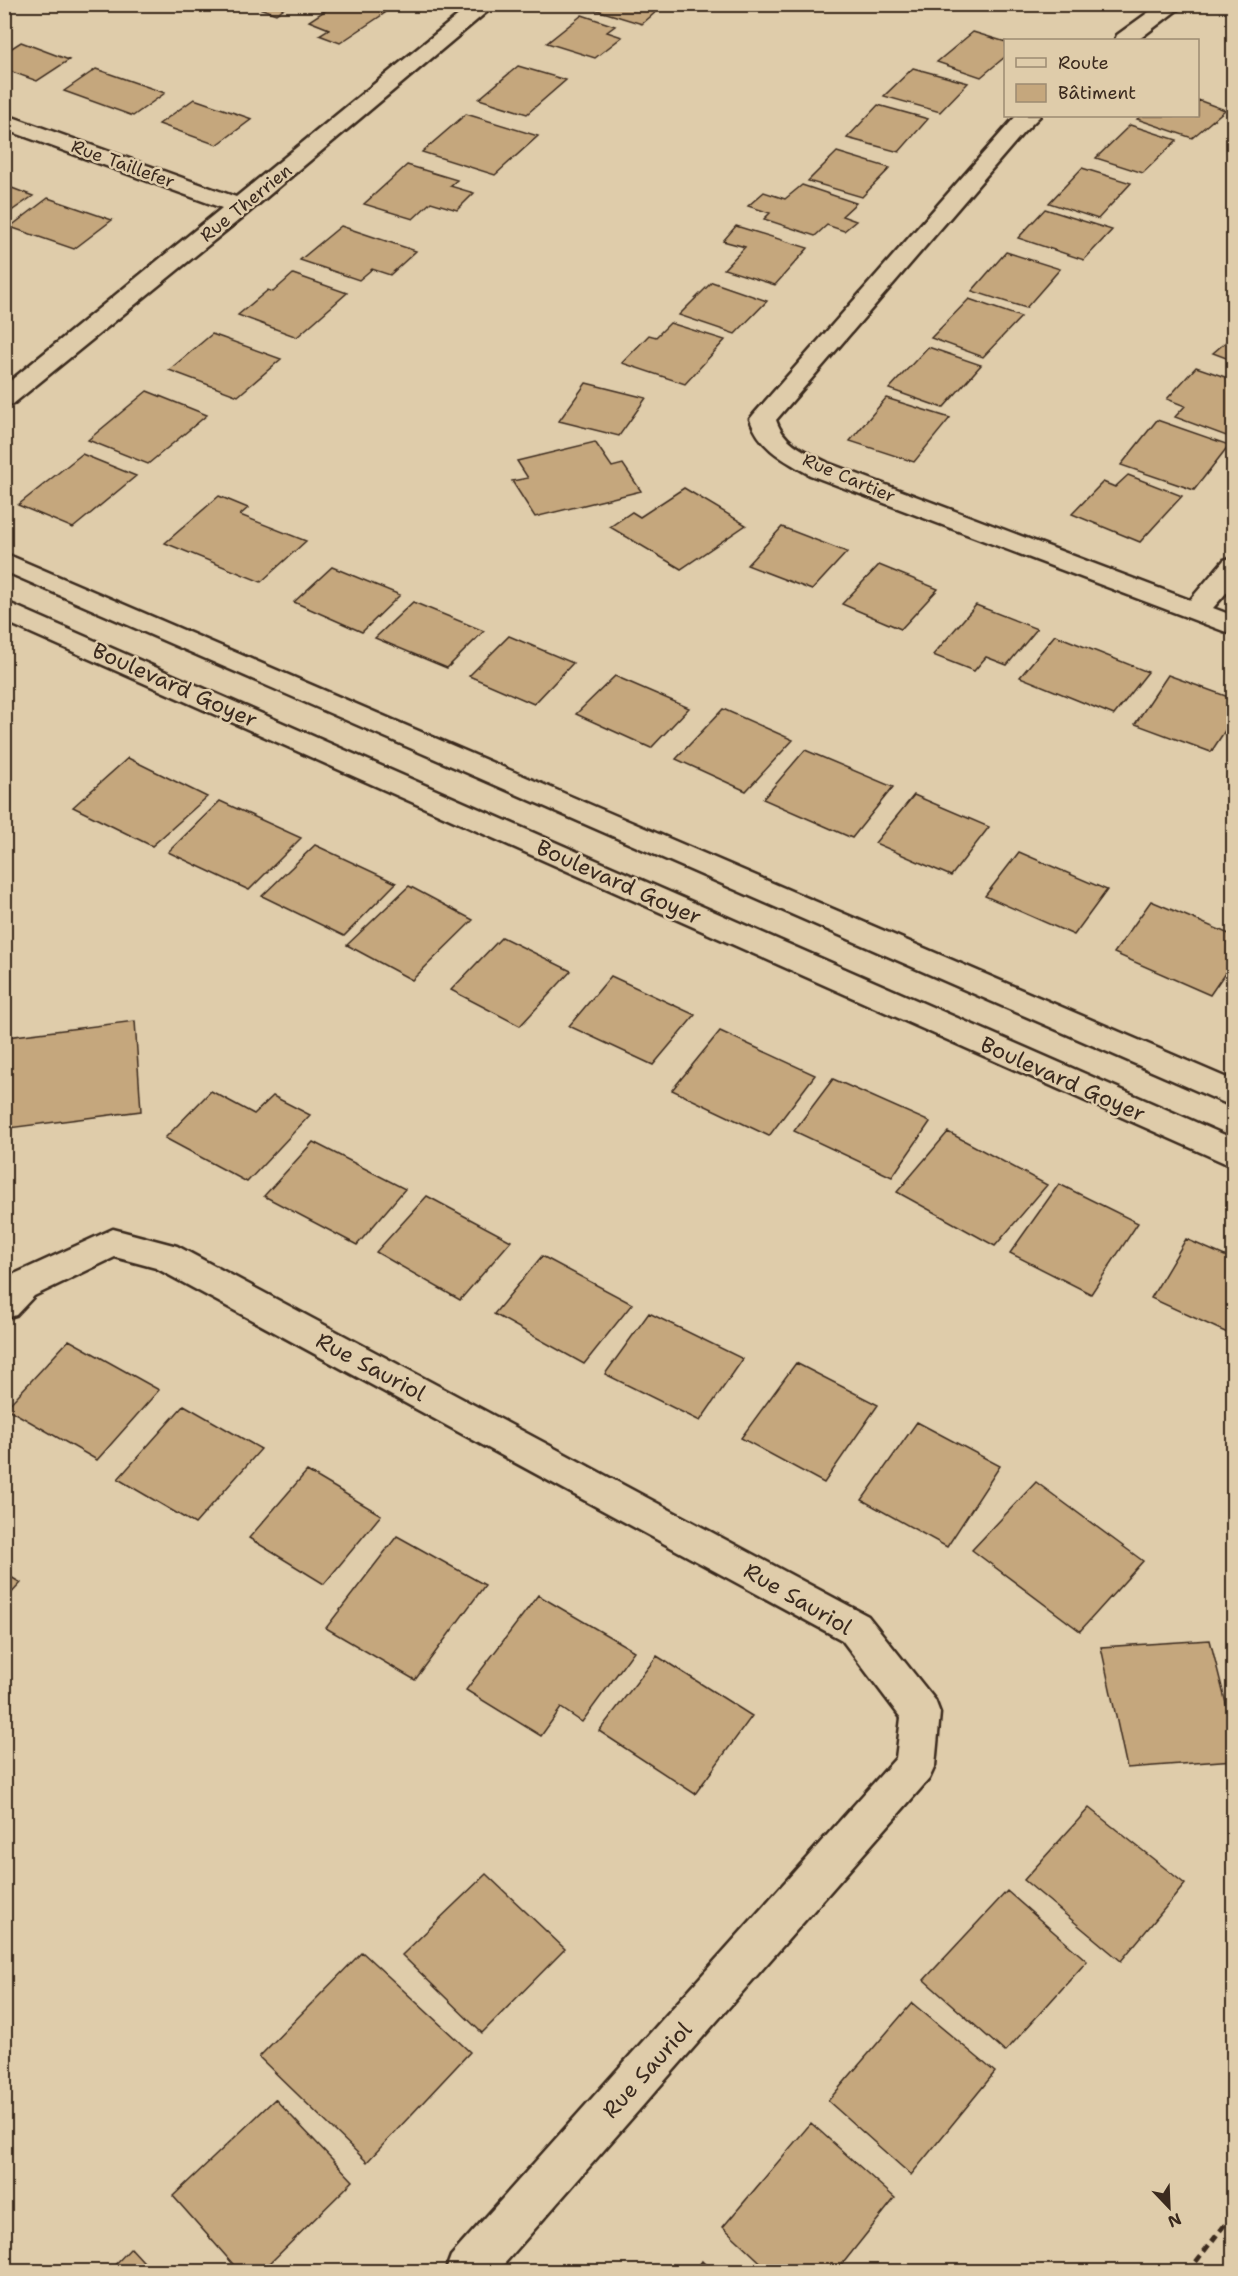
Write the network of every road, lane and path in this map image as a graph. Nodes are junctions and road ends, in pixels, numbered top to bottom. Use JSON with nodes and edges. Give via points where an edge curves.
{"nodes":[{"id":1,"x":486,"y":4,"type":"edge"},
{"id":2,"x":1175,"y":4,"type":"edge"},
{"id":3,"x":1126,"y":39,"type":"edge"},
{"id":4,"x":1028,"y":117,"type":"edge"},
{"id":5,"x":4,"y":121,"type":"edge"},
{"id":6,"x":241,"y":207,"type":"junction"},
{"id":7,"x":4,"y":399,"type":"edge"},
{"id":8,"x":4,"y":561,"type":"edge"},
{"id":9,"x":1233,"y":566,"type":"edge"},
{"id":10,"x":4,"y":610,"type":"edge"},
{"id":11,"x":1195,"y":612,"type":"junction"},
{"id":12,"x":1233,"y":626,"type":"edge"},
{"id":13,"x":1233,"y":1095,"type":"edge"},
{"id":14,"x":1233,"y":1154,"type":"edge"},
{"id":15,"x":4,"y":1305,"type":"edge"},
{"id":16,"x":1233,"y":2212,"type":"edge"},
{"id":17,"x":467,"y":2271,"type":"edge"},
{"id":18,"x":1188,"y":2271,"type":"edge"}],
"edges":[{"from":1,"to":6,"type":"street","name":"Rue Therrien"},
{"from":2,"to":3,"type":"street"},
{"from":4,"to":11,"type":"street","name":"Rue Cartier","via":[[763,419],[766,433],[776,444],[819,469]]},
{"from":5,"to":6,"type":"street","name":"Rue Taillefer"},
{"from":6,"to":7,"type":"street","name":"Rue Therrien"},
{"from":8,"to":13,"type":"street","name":"Boulevard Goyer"},
{"from":9,"to":11,"type":"street"},
{"from":10,"to":14,"type":"street","name":"Boulevard Goyer"},
{"from":11,"to":12,"type":"street"},
{"from":15,"to":17,"type":"street","name":"Rue Sauriol","via":[[22,1286],[113,1243],[165,1256],[855,1628],[921,1713],[915,1767]]},
{"from":16,"to":18,"type":"path"}]}
